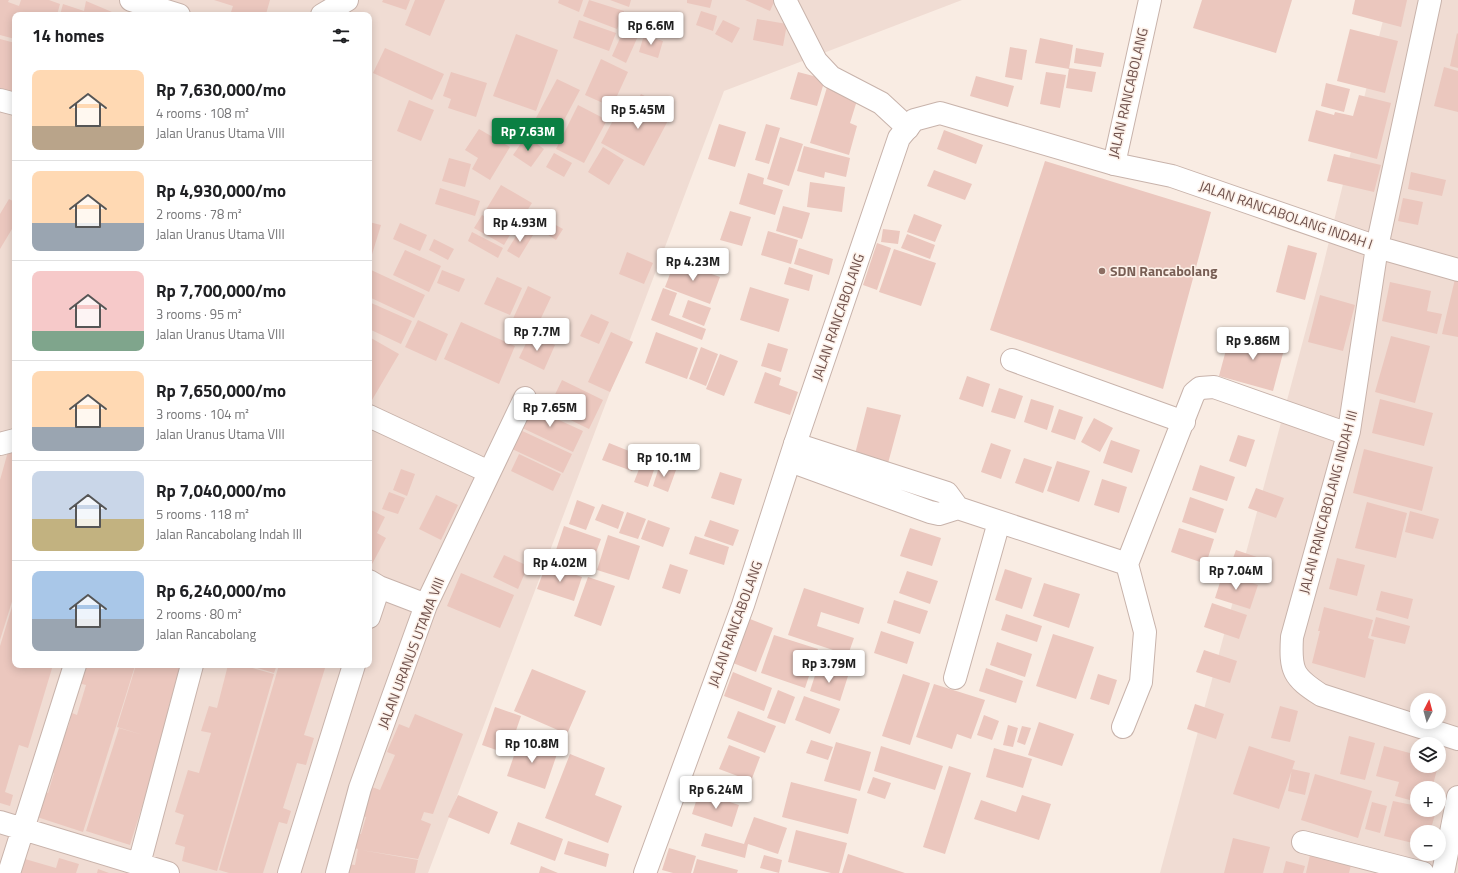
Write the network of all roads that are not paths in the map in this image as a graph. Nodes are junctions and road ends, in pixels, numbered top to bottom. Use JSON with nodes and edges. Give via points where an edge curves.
{"nodes":[{"id":1,"x":131,"y":0,"type":"edge"},
{"id":2,"x":346,"y":0,"type":"edge"},
{"id":3,"x":785,"y":0,"type":"edge"},
{"id":4,"x":1150,"y":0,"type":"edge"},
{"id":5,"x":1430,"y":0,"type":"edge"},
{"id":6,"x":170,"y":12,"type":"edge"},
{"id":7,"x":327,"y":12,"type":"edge"},
{"id":8,"x":0,"y":100,"type":"edge"},
{"id":9,"x":12,"y":103,"type":"edge"},
{"id":10,"x":908,"y":128,"type":"junction"},
{"id":11,"x":1114,"y":164,"type":"junction"},
{"id":12,"x":1377,"y":247,"type":"junction"},
{"id":13,"x":1458,"y":270,"type":"edge"},
{"id":14,"x":1012,"y":360,"type":"dead end"},
{"id":15,"x":525,"y":398,"type":"dead end"},
{"id":16,"x":372,"y":417,"type":"edge"},
{"id":17,"x":1184,"y":422,"type":"junction"},
{"id":18,"x":1348,"y":434,"type":"junction"},
{"id":19,"x":12,"y":441,"type":"edge"},
{"id":20,"x":0,"y":444,"type":"edge"},
{"id":21,"x":792,"y":452,"type":"junction"},
{"id":22,"x":489,"y":472,"type":"junction"},
{"id":23,"x":999,"y":522,"type":"junction"},
{"id":24,"x":1127,"y":564,"type":"junction"},
{"id":25,"x":374,"y":584,"type":"edge"},
{"id":26,"x":372,"y":597,"type":"edge"},
{"id":27,"x":426,"y":605,"type":"junction"},
{"id":28,"x":73,"y":668,"type":"edge"},
{"id":29,"x":191,"y":668,"type":"edge"},
{"id":30,"x":353,"y":668,"type":"edge"},
{"id":31,"x":954,"y":678,"type":"dead end"},
{"id":32,"x":1123,"y":727,"type":"dead end"},
{"id":33,"x":1458,"y":739,"type":"edge"},
{"id":34,"x":1458,"y":797,"type":"edge"},
{"id":35,"x":0,"y":822,"type":"edge"},
{"id":36,"x":22,"y":828,"type":"junction"},
{"id":37,"x":1303,"y":842,"type":"dead end"},
{"id":38,"x":139,"y":864,"type":"junction"},
{"id":39,"x":9,"y":873,"type":"edge"},
{"id":40,"x":168,"y":873,"type":"edge"},
{"id":41,"x":289,"y":873,"type":"edge"},
{"id":42,"x":337,"y":873,"type":"edge"},
{"id":43,"x":645,"y":873,"type":"edge"},
{"id":44,"x":1422,"y":873,"type":"edge"},
{"id":45,"x":1443,"y":873,"type":"edge"}],
"edges":[{"from":1,"to":6,"type":"street"},
{"from":2,"to":7,"type":"street"},
{"from":3,"to":10,"type":"street","via":[[816,61],[831,77],[881,104]]},
{"from":4,"to":11,"type":"street","name":"JALAN RANCABOLANG"},
{"from":5,"to":12,"type":"street","name":"JALAN RANCABOLANG INDAH III"},
{"from":8,"to":9,"type":"street"},
{"from":10,"to":11,"type":"street","name":"JALAN RANCABOLANG","via":[[914,120],[940,113]]},
{"from":10,"to":21,"type":"street","name":"JALAN RANCABOLANG","via":[[899,138]]},
{"from":11,"to":12,"type":"street","name":"JALAN RANCABOLANG INDAH I","via":[[1172,176]]},
{"from":12,"to":13,"type":"street","name":"JALAN RANCABOLANG INDAH I"},
{"from":12,"to":18,"type":"street","name":"JALAN RANCABOLANG INDAH III"},
{"from":14,"to":17,"type":"street"},
{"from":15,"to":22,"type":"street","name":"JALAN URANUS UTAMA VIII"},
{"from":16,"to":22,"type":"street"},
{"from":17,"to":18,"type":"street","via":[[1194,393],[1200,388],[1214,387]]},
{"from":17,"to":24,"type":"street"},
{"from":18,"to":33,"type":"street","name":"JALAN RANCABOLANG INDAH III","via":[[1292,637],[1292,666],[1302,683],[1321,695]]},
{"from":19,"to":20,"type":"street"},
{"from":21,"to":23,"type":"street","via":[[930,512],[939,514],[958,508]]},
{"from":21,"to":43,"type":"street","name":"JALAN RANCABOLANG","via":[[743,605]]},
{"from":22,"to":27,"type":"street","name":"JALAN URANUS UTAMA VIII"},
{"from":23,"to":24,"type":"street"},
{"from":23,"to":31,"type":"street"},
{"from":24,"to":32,"type":"street","via":[[1145,632],[1141,682]]},
{"from":25,"to":26,"type":"street"},
{"from":25,"to":27,"type":"street"},
{"from":27,"to":42,"type":"street","name":"JALAN URANUS UTAMA VIII","via":[[360,788]]},
{"from":28,"to":36,"type":"street"},
{"from":29,"to":38,"type":"street"},
{"from":30,"to":41,"type":"street"},
{"from":34,"to":45,"type":"street"},
{"from":35,"to":36,"type":"street"},
{"from":36,"to":38,"type":"street"},
{"from":36,"to":39,"type":"street"},
{"from":37,"to":44,"type":"street"},
{"from":38,"to":40,"type":"street"}]}
